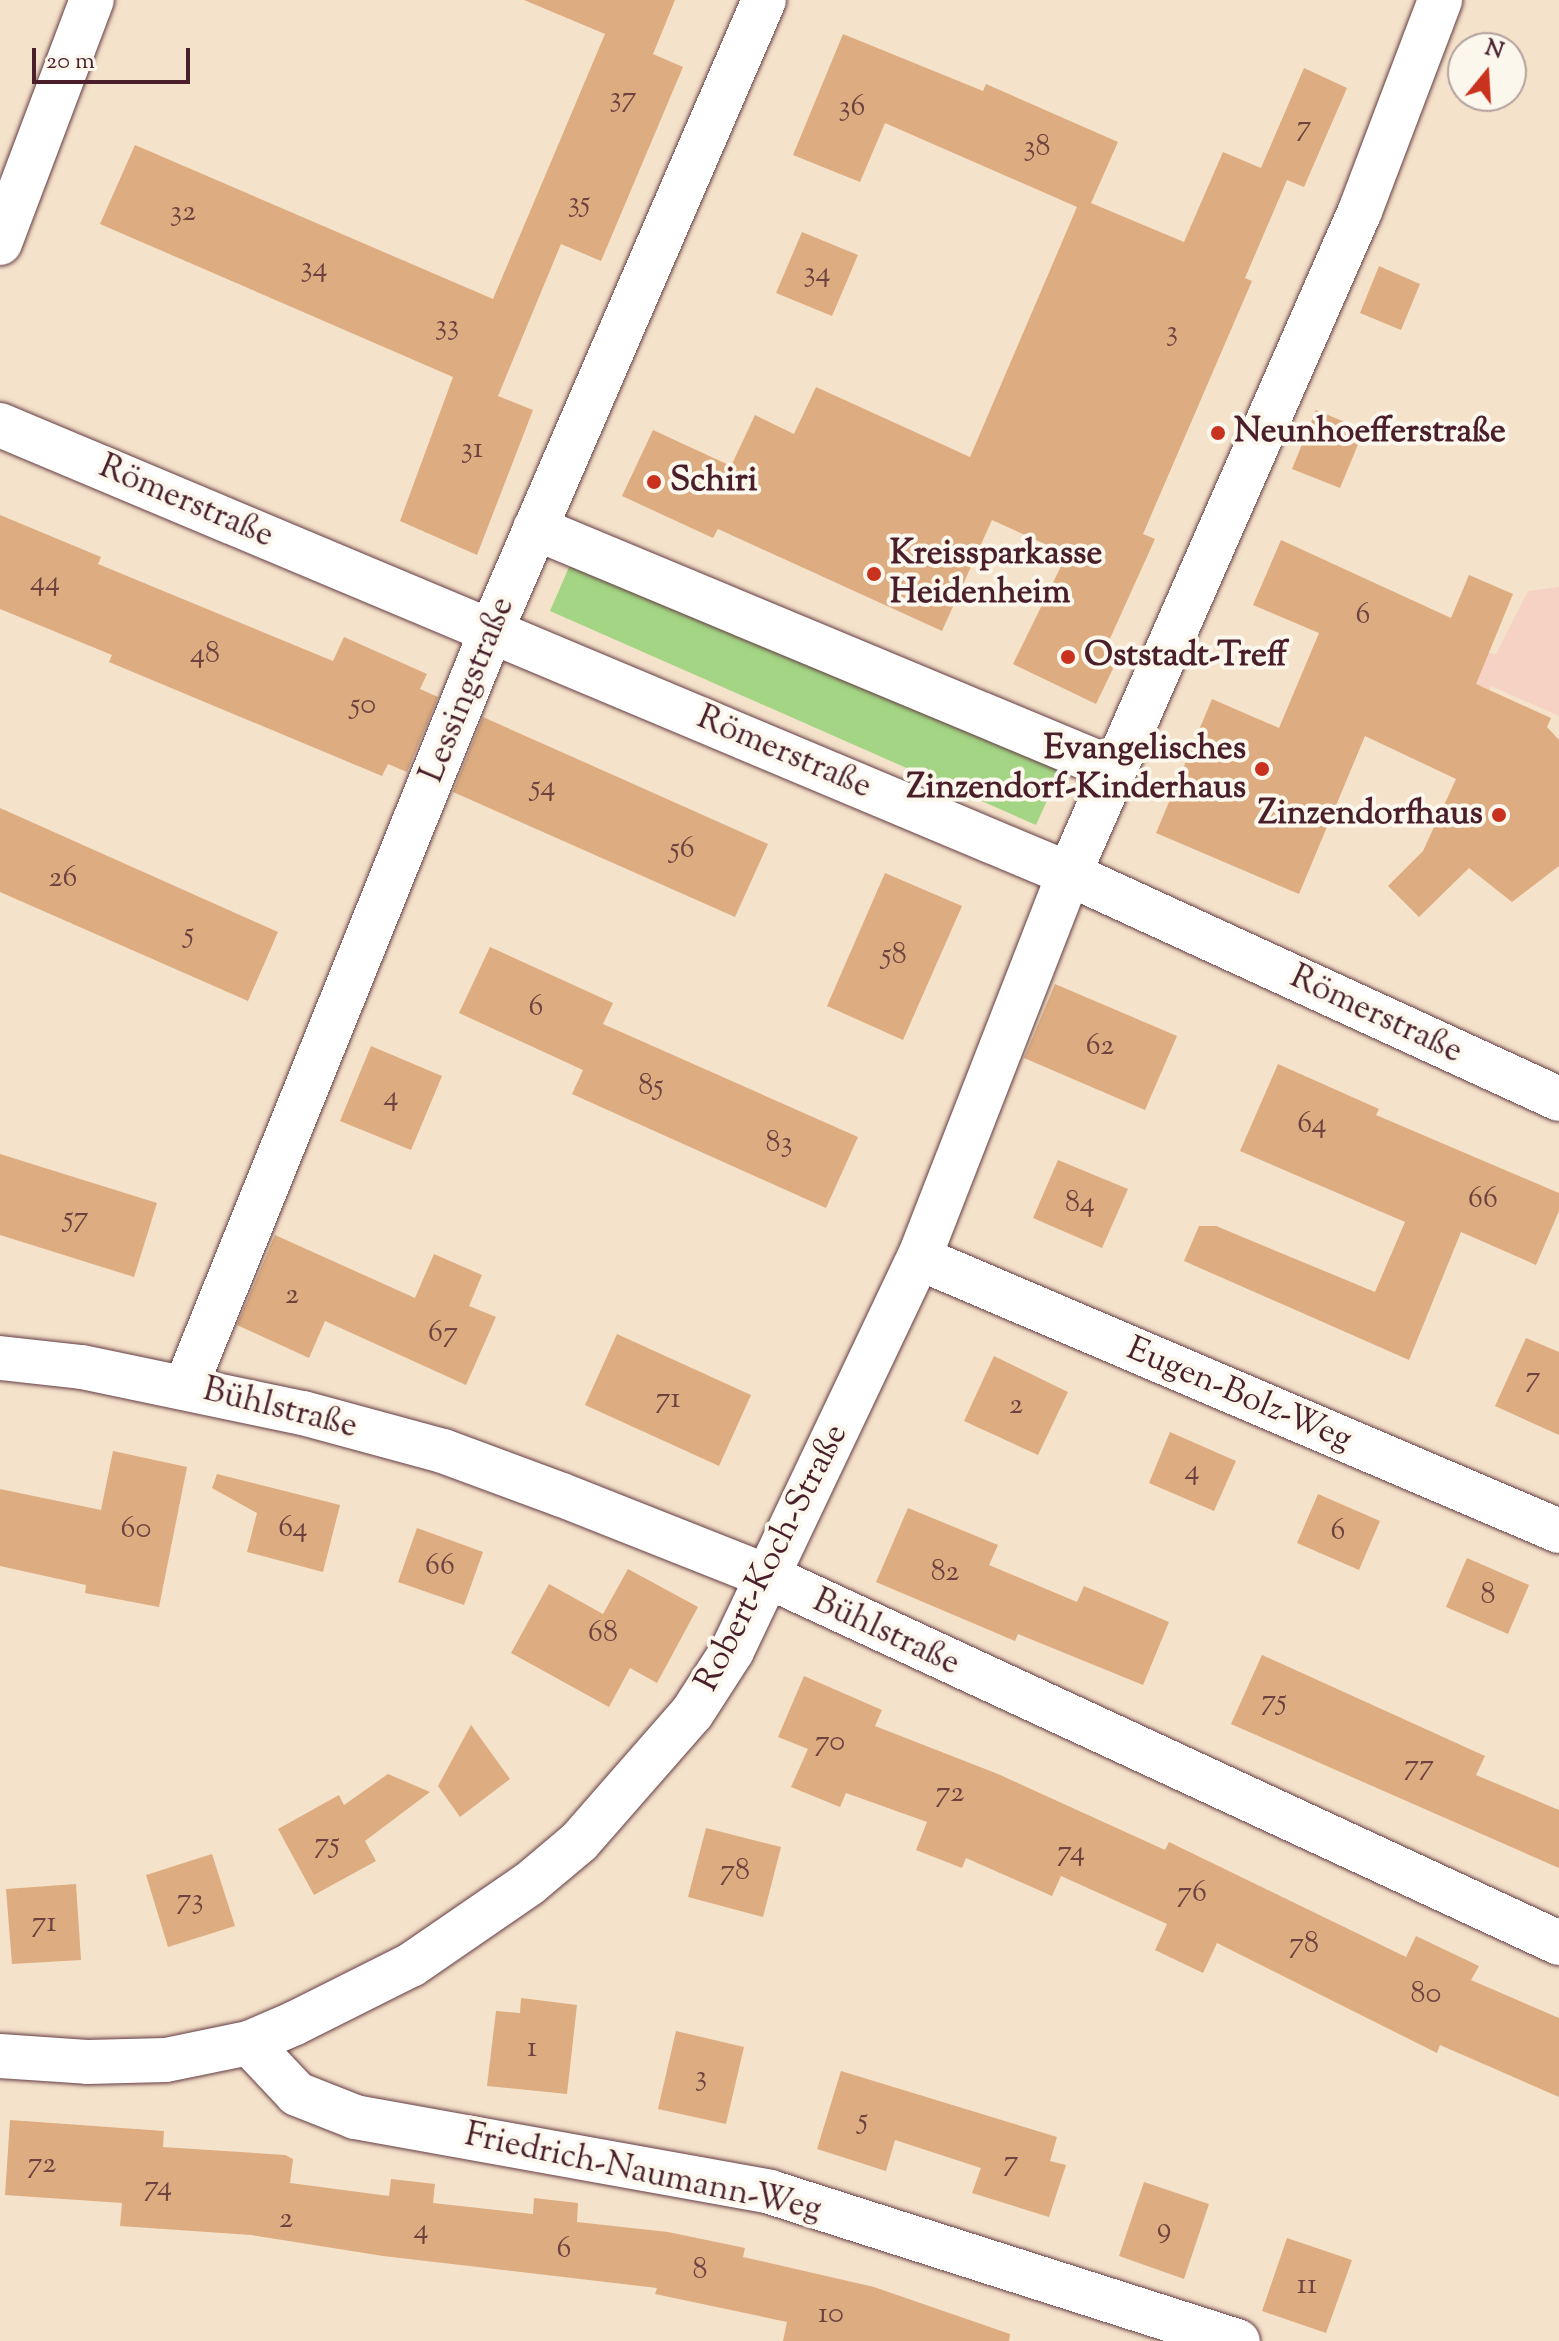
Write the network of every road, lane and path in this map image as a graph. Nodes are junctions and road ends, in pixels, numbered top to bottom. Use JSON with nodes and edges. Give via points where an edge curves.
{"nodes":[{"id":1,"x":92,"y":0,"type":"edge"},
{"id":2,"x":764,"y":0,"type":"edge"},
{"id":3,"x":1440,"y":0,"type":"edge"},
{"id":4,"x":0,"y":243,"type":"edge"},
{"id":5,"x":0,"y":425,"type":"edge"},
{"id":6,"x":535,"y":528,"type":"junction"},
{"id":7,"x":492,"y":629,"type":"junction"},
{"id":8,"x":1113,"y":769,"type":"junction"},
{"id":9,"x":1069,"y":874,"type":"junction"},
{"id":10,"x":1559,"y":1099,"type":"edge"},
{"id":11,"x":919,"y":1258,"type":"junction"},
{"id":12,"x":0,"y":1358,"type":"edge"},
{"id":13,"x":186,"y":1386,"type":"junction"},
{"id":14,"x":1559,"y":1531,"type":"edge"},
{"id":15,"x":767,"y":1576,"type":"junction"},
{"id":16,"x":1559,"y":1943,"type":"edge"},
{"id":17,"x":249,"y":2043,"type":"junction"},
{"id":18,"x":0,"y":2056,"type":"edge"},
{"id":19,"x":1238,"y":2341,"type":"edge"}],
"edges":[{"from":1,"to":4,"type":"street"},
{"from":2,"to":6,"type":"street","name":"Lessingstraße"},
{"from":3,"to":8,"type":"street","via":[[1360,211]]},
{"from":5,"to":7,"type":"street","name":"Römerstraße"},
{"from":6,"to":7,"type":"street","name":"Lessingstraße"},
{"from":6,"to":8,"type":"street"},
{"from":7,"to":9,"type":"street","name":"Römerstraße"},
{"from":7,"to":13,"type":"street","name":"Lessingstraße"},
{"from":8,"to":9,"type":"street"},
{"from":9,"to":10,"type":"street","name":"Römerstraße"},
{"from":9,"to":11,"type":"street","name":"Robert-Koch-Straße"},
{"from":11,"to":14,"type":"street","name":"Eugen-Bolz-Weg"},
{"from":11,"to":15,"type":"street","name":"Robert-Koch-Straße"},
{"from":12,"to":13,"type":"street","name":"Bühlstraße"},
{"from":13,"to":15,"type":"street","name":"Bühlstraße","via":[[443,1451]]},
{"from":15,"to":16,"type":"street","name":"Bühlstraße"},
{"from":15,"to":17,"type":"street","name":"Robert-Koch-Straße","via":[[732,1651],[692,1713],[579,1842],[442,1947]]},
{"from":17,"to":18,"type":"street","name":"Robert-Koch-Straße","via":[[129,2062]]},
{"from":17,"to":19,"type":"street","name":"Friedrich-Naumann-Weg","via":[[297,2094],[355,2117],[770,2192]]}]}
